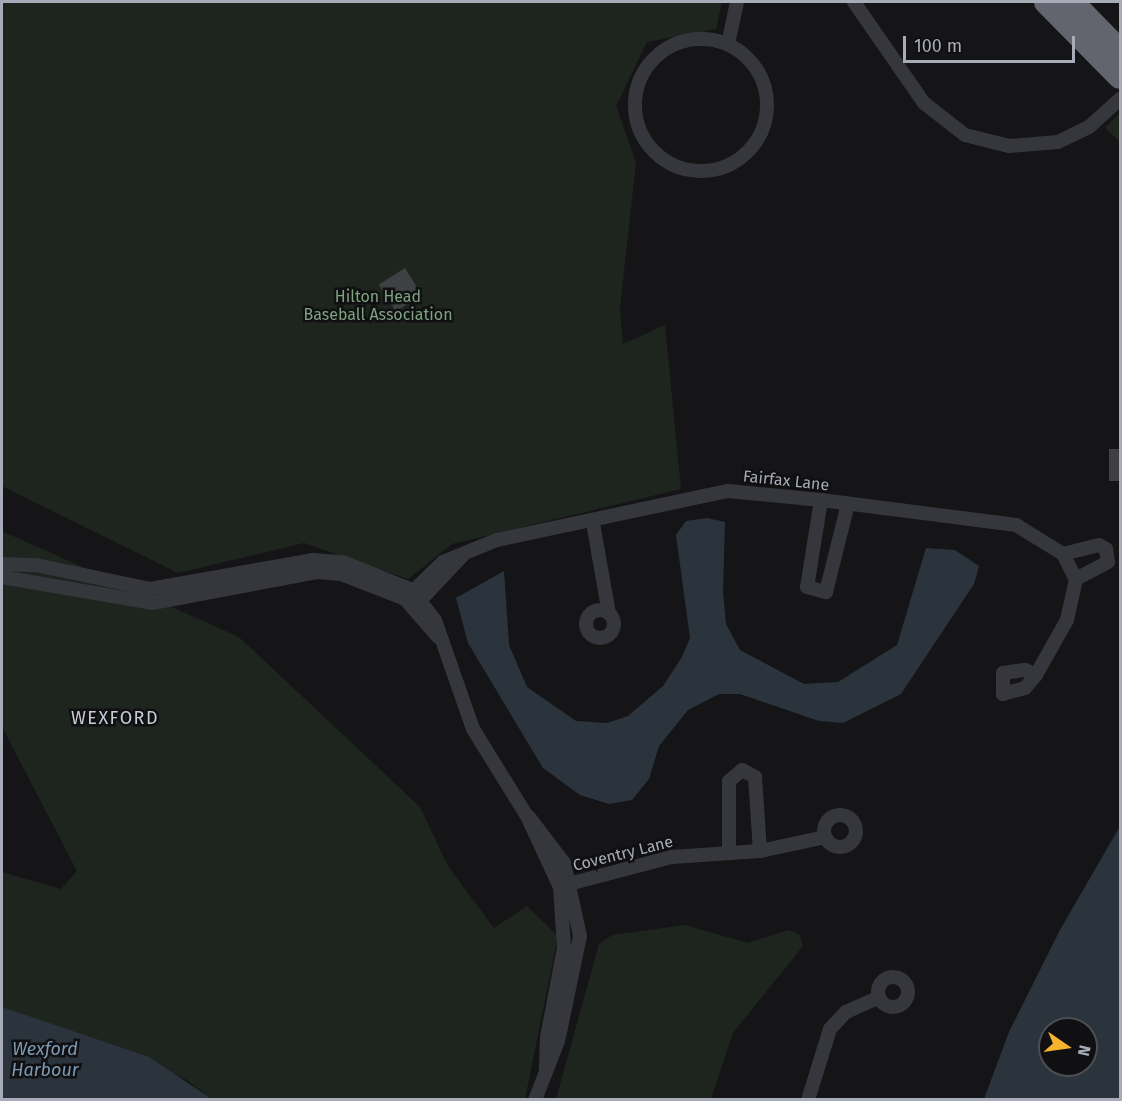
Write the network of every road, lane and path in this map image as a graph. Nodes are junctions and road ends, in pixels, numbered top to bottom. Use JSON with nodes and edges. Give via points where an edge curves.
{"nodes":[{"id":1,"x":737,"y":2,"type":"edge"},
{"id":2,"x":854,"y":2,"type":"edge"},
{"id":3,"x":1046,"y":2,"type":"edge"},
{"id":4,"x":1072,"y":2,"type":"edge"},
{"id":5,"x":1089,"y":34,"type":"junction"},
{"id":6,"x":728,"y":44,"type":"junction"},
{"id":7,"x":1120,"y":51,"type":"edge"},
{"id":8,"x":1120,"y":77,"type":"edge"},
{"id":9,"x":1120,"y":99,"type":"edge"},
{"id":10,"x":821,"y":500,"type":"junction"},
{"id":11,"x":848,"y":504,"type":"junction"},
{"id":12,"x":593,"y":524,"type":"junction"},
{"id":13,"x":1063,"y":554,"type":"junction"},
{"id":14,"x":2,"y":564,"type":"edge"},
{"id":15,"x":2,"y":578,"type":"edge"},
{"id":16,"x":1076,"y":579,"type":"junction"},
{"id":17,"x":182,"y":591,"type":"junction"},
{"id":18,"x":412,"y":599,"type":"junction"},
{"id":19,"x":609,"y":614,"type":"dead end"},
{"id":20,"x":1036,"y":675,"type":"dead end"},
{"id":21,"x":825,"y":837,"type":"dead end"},
{"id":22,"x":760,"y":851,"type":"junction"},
{"id":23,"x":729,"y":854,"type":"junction"},
{"id":24,"x":566,"y":885,"type":"junction"},
{"id":25,"x":879,"y":997,"type":"dead end"},
{"id":26,"x":535,"y":1100,"type":"edge"},
{"id":27,"x":808,"y":1100,"type":"edge"}],
"edges":[{"from":1,"to":6,"type":"street"},
{"from":2,"to":9,"type":"street","via":[[924,103],[965,135],[1009,146],[1058,142],[1089,127]]},
{"from":3,"to":5,"type":"highway"},
{"from":4,"to":5,"type":"highway"},
{"from":5,"to":7,"type":"highway"},
{"from":5,"to":8,"type":"highway"},
{"from":6,"to":6,"type":"street","via":[[688,39],[669,46],[642,75],[636,115],[642,134],[670,163],[712,170],[732,163],[760,133],[766,92],[759,72]]},
{"from":10,"to":11,"type":"street","name":"Fairfax Lane"},
{"from":10,"to":11,"type":"street","via":[[807,588],[826,592]]},
{"from":10,"to":12,"type":"street","name":"Fairfax Lane","via":[[728,491]]},
{"from":11,"to":13,"type":"street","name":"Fairfax Lane","via":[[1016,525]]},
{"from":12,"to":18,"type":"street","name":"Fairfax Lane","via":[[497,540],[468,550]]},
{"from":12,"to":19,"type":"street"},
{"from":13,"to":16,"type":"street"},
{"from":13,"to":16,"type":"street","via":[[1099,545],[1106,549],[1108,562]]},
{"from":14,"to":17,"type":"street","via":[[36,565],[131,589]]},
{"from":15,"to":17,"type":"street","via":[[129,602]]},
{"from":16,"to":20,"type":"street","via":[[1067,620]]},
{"from":17,"to":18,"type":"street","via":[[280,561],[312,560],[351,565]]},
{"from":18,"to":24,"type":"street","via":[[440,638],[473,729]]},
{"from":21,"to":22,"type":"street","name":"Coventry Lane"},
{"from":22,"to":23,"type":"street","name":"Coventry Lane"},
{"from":22,"to":23,"type":"street","via":[[757,786],[751,772],[742,770],[729,782]]},
{"from":23,"to":24,"type":"street","name":"Coventry Lane","via":[[672,856]]},
{"from":24,"to":26,"type":"street","via":[[564,948],[547,1036],[546,1069]]},
{"from":25,"to":27,"type":"street","via":[[855,1006],[830,1029]]}]}
